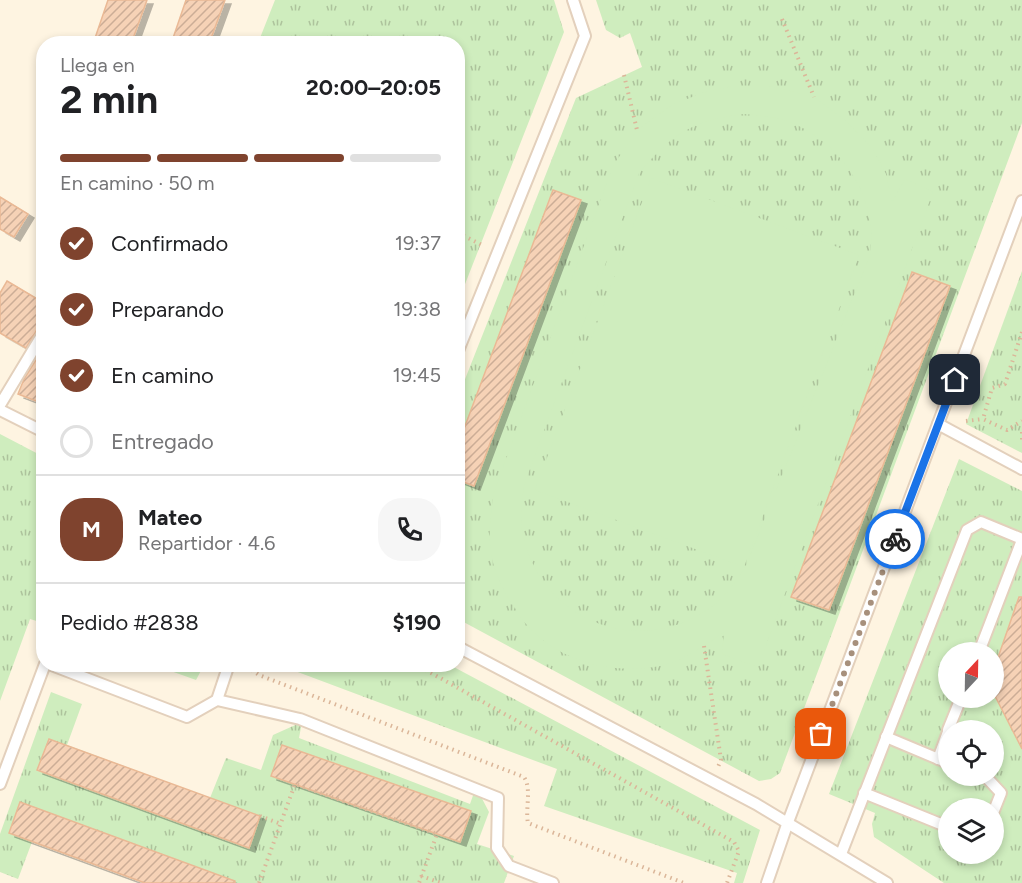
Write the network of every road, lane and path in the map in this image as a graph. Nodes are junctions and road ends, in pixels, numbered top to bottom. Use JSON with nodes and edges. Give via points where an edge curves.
{"nodes":[{"id":1,"x":573,"y":0,"type":"edge"},
{"id":2,"x":782,"y":19,"type":"dead end"},
{"id":3,"x":624,"y":75,"type":"dead end"},
{"id":4,"x":814,"y":97,"type":"dead end"},
{"id":5,"x":637,"y":130,"type":"dead end"},
{"id":6,"x":1022,"y":201,"type":"edge"},
{"id":7,"x":465,"y":236,"type":"edge"},
{"id":8,"x":498,"y":252,"type":"junction"},
{"id":9,"x":1022,"y":332,"type":"edge"},
{"id":10,"x":465,"y":334,"type":"edge"},
{"id":11,"x":36,"y":346,"type":"edge"},
{"id":12,"x":0,"y":408,"type":"edge"},
{"id":13,"x":1022,"y":421,"type":"edge"},
{"id":14,"x":938,"y":424,"type":"junction"},
{"id":15,"x":36,"y":428,"type":"edge"},
{"id":16,"x":1022,"y":432,"type":"edge"},
{"id":17,"x":1022,"y":441,"type":"edge"},
{"id":18,"x":1022,"y":469,"type":"edge"},
{"id":19,"x":1022,"y":539,"type":"edge"},
{"id":20,"x":982,"y":642,"type":"edge"},
{"id":21,"x":704,"y":646,"type":"dead end"},
{"id":22,"x":465,"y":650,"type":"edge"},
{"id":23,"x":44,"y":672,"type":"edge"},
{"id":24,"x":68,"y":672,"type":"edge"},
{"id":25,"x":226,"y":672,"type":"edge"},
{"id":26,"x":429,"y":672,"type":"edge"},
{"id":27,"x":217,"y":700,"type":"junction"},
{"id":28,"x":886,"y":737,"type":"junction"},
{"id":29,"x":938,"y":759,"type":"edge"},
{"id":30,"x":711,"y":780,"type":"junction"},
{"id":31,"x":0,"y":784,"type":"edge"},
{"id":32,"x":864,"y":793,"type":"junction"},
{"id":33,"x":260,"y":816,"type":"dead end"},
{"id":34,"x":788,"y":822,"type":"junction"},
{"id":35,"x":938,"y":823,"type":"edge"},
{"id":36,"x":281,"y":824,"type":"junction"},
{"id":37,"x":841,"y":854,"type":"junction"},
{"id":38,"x":422,"y":876,"type":"junction"},
{"id":39,"x":259,"y":883,"type":"edge"},
{"id":40,"x":419,"y":883,"type":"edge"},
{"id":41,"x":441,"y":883,"type":"edge"},
{"id":42,"x":553,"y":883,"type":"edge"},
{"id":43,"x":727,"y":883,"type":"edge"},
{"id":44,"x":767,"y":883,"type":"edge"},
{"id":45,"x":887,"y":883,"type":"edge"}],
"edges":[{"from":1,"to":8,"type":"lane","via":[[585,36]]},
{"from":2,"to":4,"type":"path"},
{"from":3,"to":5,"type":"path"},
{"from":6,"to":14,"type":"lane"},
{"from":7,"to":8,"type":"path"},
{"from":8,"to":10,"type":"lane"},
{"from":9,"to":13,"type":"path","via":[[1005,384],[992,388],[983,419],[1007,430]]},
{"from":11,"to":12,"type":"lane"},
{"from":12,"to":15,"type":"lane"},
{"from":14,"to":18,"type":"lane"},
{"from":14,"to":34,"type":"lane"},
{"from":16,"to":17,"type":"path"},
{"from":19,"to":20,"type":"lane"},
{"from":19,"to":28,"type":"lane","via":[[981,522],[967,530]]},
{"from":21,"to":30,"type":"path","via":[[721,760]]},
{"from":22,"to":30,"type":"lane"},
{"from":23,"to":31,"type":"lane"},
{"from":24,"to":27,"type":"lane","via":[[187,717]]},
{"from":25,"to":27,"type":"lane"},
{"from":26,"to":43,"type":"path","via":[[734,843],[739,851]]},
{"from":27,"to":42,"type":"lane","via":[[300,719],[498,798],[497,848],[508,866]]},
{"from":28,"to":29,"type":"lane"},
{"from":28,"to":32,"type":"lane"},
{"from":30,"to":34,"type":"lane"},
{"from":32,"to":35,"type":"lane"},
{"from":32,"to":37,"type":"lane"},
{"from":33,"to":36,"type":"path"},
{"from":34,"to":37,"type":"lane"},
{"from":34,"to":44,"type":"lane"},
{"from":36,"to":38,"type":"path","via":[[295,784],[437,834]]},
{"from":36,"to":39,"type":"path"},
{"from":37,"to":45,"type":"lane"},
{"from":38,"to":40,"type":"path"},
{"from":38,"to":41,"type":"path"}]}
